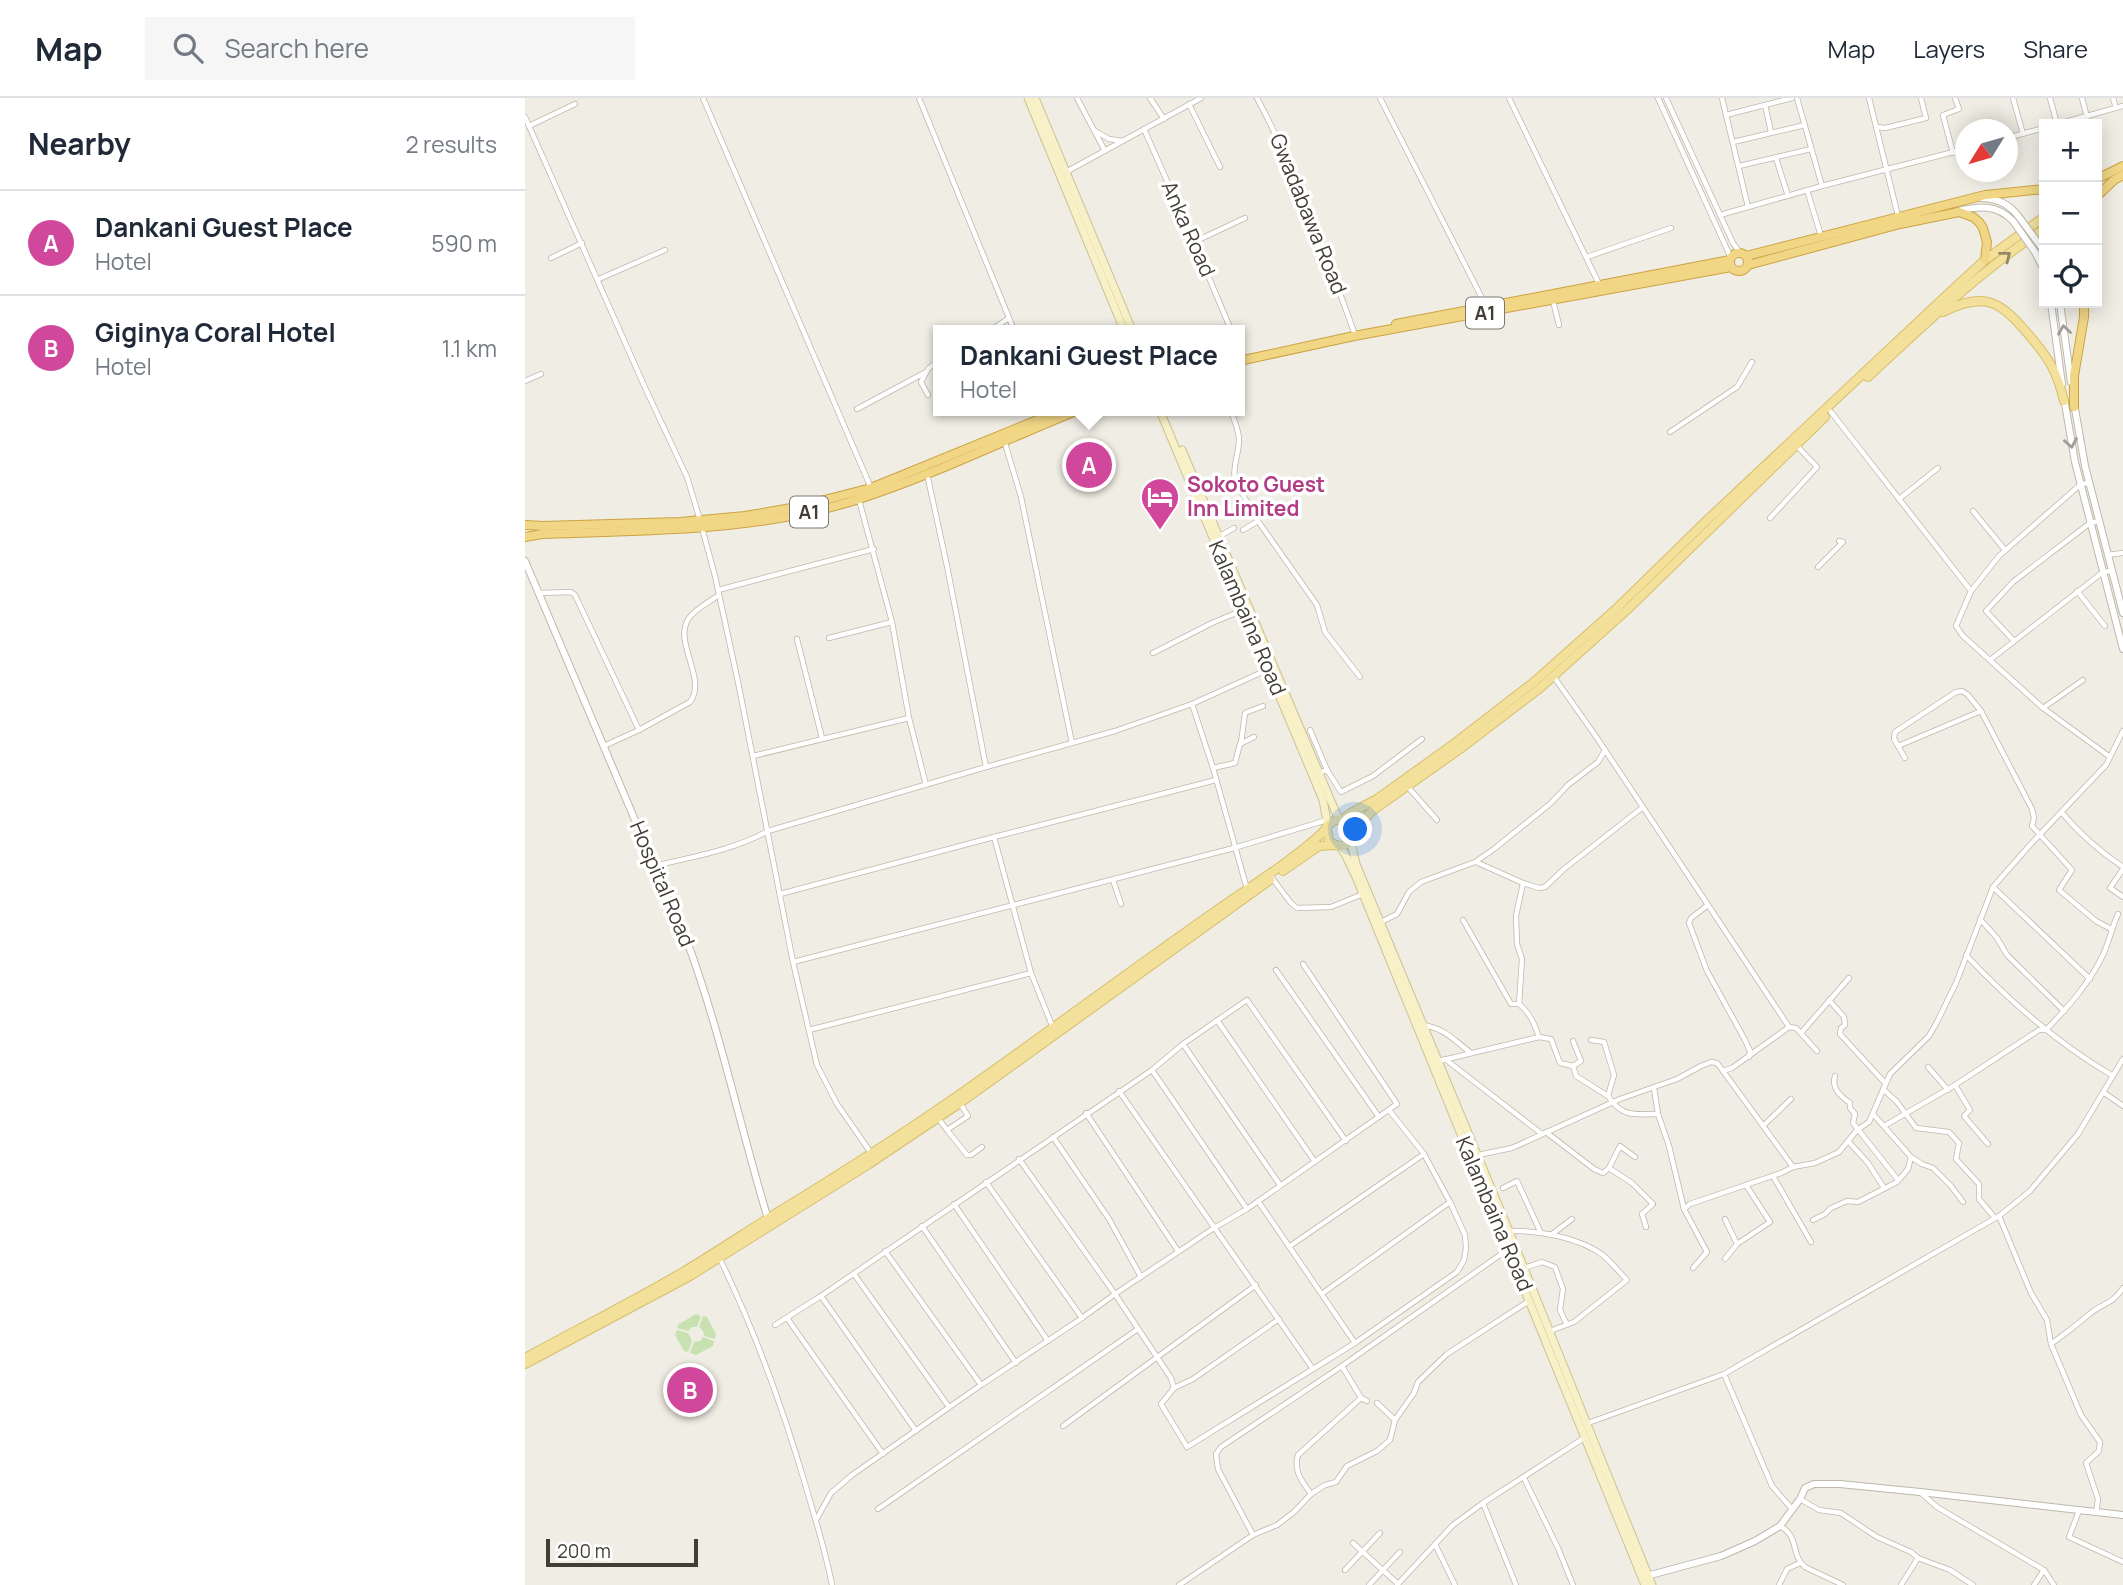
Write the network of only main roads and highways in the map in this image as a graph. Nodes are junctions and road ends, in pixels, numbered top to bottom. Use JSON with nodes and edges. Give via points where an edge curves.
{"nodes":[{"id":1,"x":1028,"y":98,"type":"edge"},
{"id":2,"x":1035,"y":98,"type":"edge"},
{"id":3,"x":2123,"y":166,"type":"edge"},
{"id":4,"x":2123,"y":175,"type":"edge"},
{"id":5,"x":2110,"y":177,"type":"junction"},
{"id":6,"x":2102,"y":179,"type":"edge"},
{"id":7,"x":2102,"y":188,"type":"edge"},
{"id":8,"x":2039,"y":189,"type":"edge"},
{"id":9,"x":2039,"y":221,"type":"edge"},
{"id":10,"x":2039,"y":233,"type":"edge"},
{"id":11,"x":1744,"y":258,"type":"junction"},
{"id":12,"x":1985,"y":260,"type":"junction"},
{"id":13,"x":1731,"y":262,"type":"junction"},
{"id":14,"x":2084,"y":308,"type":"edge"},
{"id":15,"x":1926,"y":323,"type":"junction"},
{"id":16,"x":1121,"y":325,"type":"edge"},
{"id":17,"x":1130,"y":325,"type":"edge"},
{"id":18,"x":1245,"y":354,"type":"edge"},
{"id":19,"x":1245,"y":354,"type":"edge"},
{"id":20,"x":2064,"y":401,"type":"road end"},
{"id":21,"x":2074,"y":407,"type":"road end"},
{"id":22,"x":1040,"y":416,"type":"edge"},
{"id":23,"x":1064,"y":416,"type":"edge"},
{"id":24,"x":1162,"y":416,"type":"edge"},
{"id":25,"x":1167,"y":416,"type":"edge"},
{"id":26,"x":701,"y":524,"type":"junction"},
{"id":27,"x":525,"y":525,"type":"edge"},
{"id":28,"x":528,"y":537,"type":"edge"},
{"id":29,"x":1340,"y":820,"type":"junction"},
{"id":30,"x":1327,"y":825,"type":"junction"},
{"id":31,"x":1351,"y":837,"type":"junction"},
{"id":32,"x":1337,"y":845,"type":"junction"},
{"id":33,"x":525,"y":1358,"type":"edge"},
{"id":34,"x":525,"y":1364,"type":"edge"},
{"id":35,"x":1644,"y":1579,"type":"edge"},
{"id":36,"x":1652,"y":1585,"type":"edge"}],
"edges":[{"from":1,"to":16,"type":"main road"},
{"from":2,"to":17,"type":"main road"},
{"from":3,"to":5,"type":"highway"},
{"from":4,"to":5,"type":"highway"},
{"from":5,"to":6,"type":"highway"},
{"from":5,"to":7,"type":"highway"},
{"from":8,"to":11,"type":"highway","via":[[1971,198]]},
{"from":9,"to":12,"type":"main road"},
{"from":15,"to":10,"type":"main road","one_way":true},
{"from":11,"to":12,"type":"highway","via":[[1952,212],[1979,222],[1986,234]]},
{"from":11,"to":13,"type":"highway","via":[[1733,254]]},
{"from":11,"to":13,"type":"highway","via":[[1741,271]]},
{"from":12,"to":29,"type":"main road","via":[[1534,682],[1388,791]]},
{"from":13,"to":18,"type":"highway","number":"A1"},
{"from":13,"to":19,"type":"highway","number":"A1","via":[[1553,301]]},
{"from":14,"to":21,"type":"highway"},
{"from":15,"to":20,"type":"main road","via":[[1962,303],[2002,307],[2049,358]]},
{"from":15,"to":31,"type":"main road","via":[[1553,676],[1371,811]]},
{"from":22,"to":26,"type":"highway","number":"A1","via":[[871,488]]},
{"from":23,"to":26,"type":"highway","number":"A1","via":[[859,499],[797,514]]},
{"from":24,"to":30,"type":"main road","name":"Kalambaina Road","via":[[1323,800]]},
{"from":25,"to":29,"type":"main road","via":[[1323,771]]},
{"from":26,"to":27,"type":"highway","number":"A1"},
{"from":26,"to":28,"type":"highway","number":"A1"},
{"from":29,"to":30,"type":"main road"},
{"from":29,"to":31,"type":"main road","via":[[1350,828]]},
{"from":30,"to":32,"type":"main road","via":[[1327,837]]},
{"from":30,"to":33,"type":"main road","via":[[1306,848],[871,1154],[686,1270]]},
{"from":31,"to":32,"type":"main road"},
{"from":31,"to":35,"type":"main road","name":"Kalambaina Road","via":[[1356,864],[1442,1060],[1588,1423]]},
{"from":32,"to":34,"type":"main road","via":[[1319,846],[960,1103],[794,1213],[647,1300]]},
{"from":32,"to":35,"type":"main road","name":"Kalambaina Road","via":[[1351,865]]},
{"from":35,"to":36,"type":"main road","name":"Kalambaina Road"}]}
